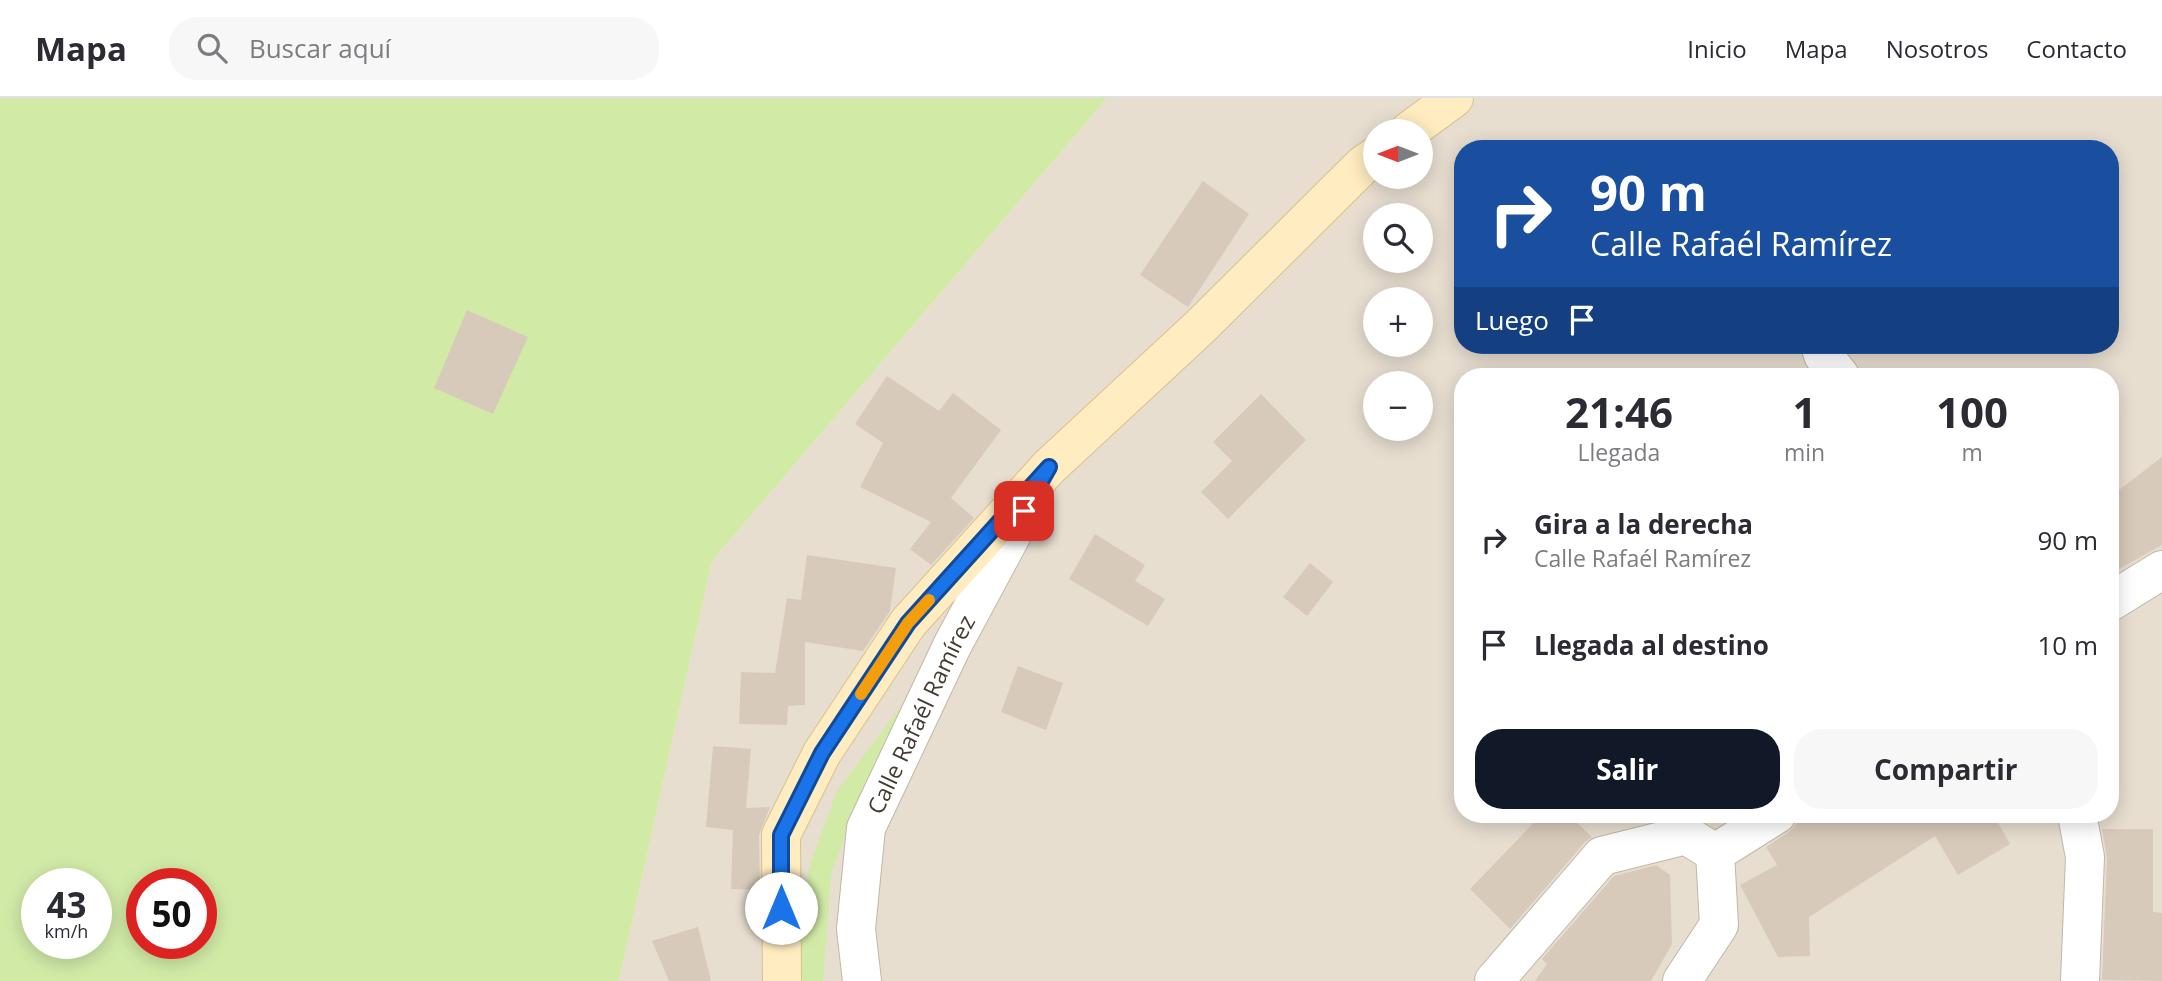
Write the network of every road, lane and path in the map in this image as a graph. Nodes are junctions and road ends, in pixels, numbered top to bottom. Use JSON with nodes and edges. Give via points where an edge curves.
{"nodes":[{"id":1,"x":1454,"y":98,"type":"edge"},
{"id":2,"x":1425,"y":119,"type":"edge"},
{"id":3,"x":1363,"y":165,"type":"edge"},
{"id":4,"x":1049,"y":467,"type":"junction"},
{"id":5,"x":2162,"y":570,"type":"edge"},
{"id":6,"x":2119,"y":596,"type":"edge"},
{"id":7,"x":1763,"y":823,"type":"edge"},
{"id":8,"x":2079,"y":823,"type":"edge"},
{"id":9,"x":1715,"y":853,"type":"junction"},
{"id":10,"x":782,"y":981,"type":"edge"},
{"id":11,"x":862,"y":981,"type":"edge"},
{"id":12,"x":1494,"y":981,"type":"edge"},
{"id":13,"x":1682,"y":981,"type":"edge"},
{"id":14,"x":2080,"y":981,"type":"edge"}],
"edges":[{"from":1,"to":2,"type":"main road"},
{"from":3,"to":4,"type":"main road","name":"Calle Rafaél Ramírez","via":[[1200,327]]},
{"from":4,"to":10,"type":"main road","name":"Calle Rafaél Ramírez","via":[[908,623],[822,753],[781,835]]},
{"from":4,"to":11,"type":"street","name":"Calle Rafaél Ramírez","via":[[952,646],[866,828],[856,929]]},
{"from":5,"to":6,"type":"street"},
{"from":7,"to":9,"type":"street"},
{"from":8,"to":14,"type":"street","via":[[2085,857]]},
{"from":9,"to":12,"type":"street","via":[[1686,835],[1602,856]]},
{"from":9,"to":13,"type":"street","via":[[1719,925]]}]}
